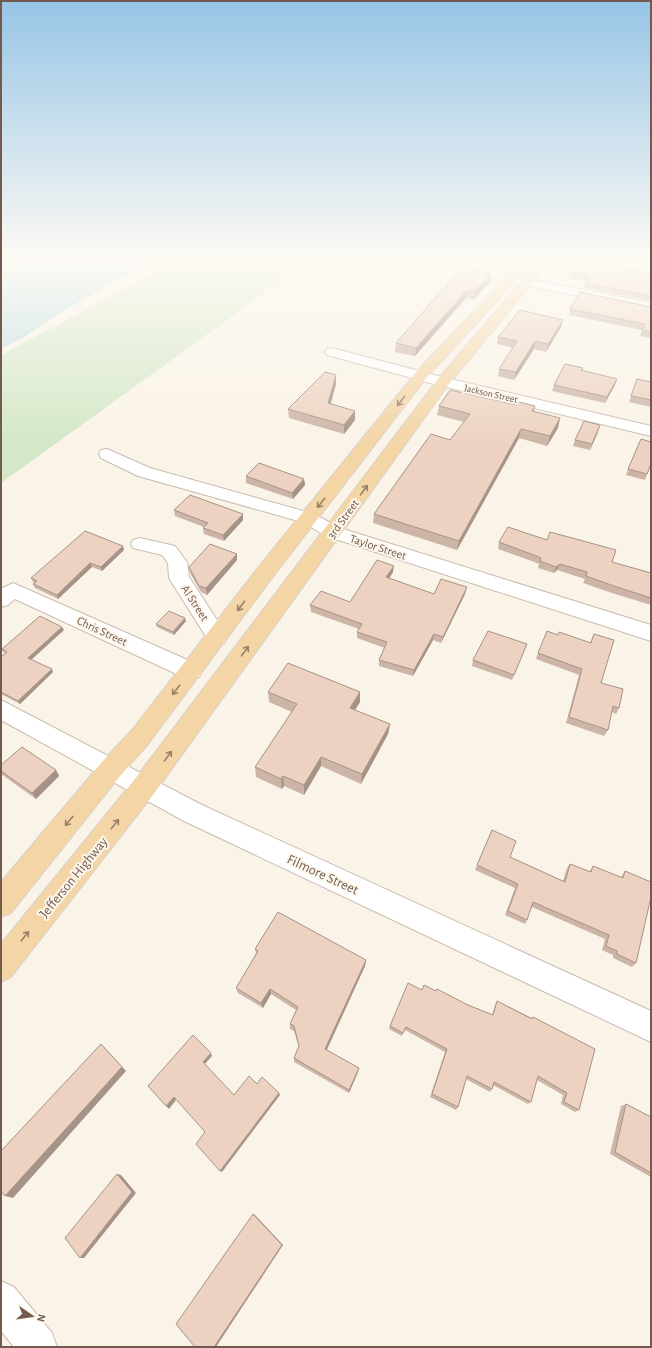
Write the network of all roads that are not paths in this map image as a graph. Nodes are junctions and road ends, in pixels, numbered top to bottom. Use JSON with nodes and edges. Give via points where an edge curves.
{"nodes":[{"id":1,"x":473,"y":320,"type":"edge"},
{"id":2,"x":496,"y":320,"type":"edge"},
{"id":3,"x":332,"y":352,"type":"dead end"},
{"id":4,"x":422,"y":375,"type":"junction"},
{"id":5,"x":443,"y":382,"type":"junction"},
{"id":6,"x":651,"y":431,"type":"edge"},
{"id":7,"x":108,"y":454,"type":"dead end"},
{"id":8,"x":308,"y":518,"type":"junction"},
{"id":9,"x":333,"y":532,"type":"junction"},
{"id":10,"x":140,"y":544,"type":"dead end"},
{"id":11,"x":7,"y":595,"type":"edge"},
{"id":12,"x":651,"y":633,"type":"edge"},
{"id":13,"x":217,"y":637,"type":"junction"},
{"id":14,"x":191,"y":671,"type":"junction"},
{"id":15,"x":1,"y":709,"type":"edge"},
{"id":16,"x":111,"y":769,"type":"junction"},
{"id":17,"x":144,"y":787,"type":"junction"},
{"id":18,"x":1,"y":903,"type":"edge"},
{"id":19,"x":1,"y":967,"type":"edge"},
{"id":20,"x":651,"y":1027,"type":"edge"},
{"id":21,"x":1,"y":1300,"type":"edge"},
{"id":22,"x":38,"y":1347,"type":"edge"}],
"edges":[{"from":1,"to":4,"type":"main road"},
{"from":2,"to":5,"type":"main road","name":"3rd Street"},
{"from":3,"to":4,"type":"street","name":"Jackson Street"},
{"from":4,"to":5,"type":"street","name":"Jackson Street"},
{"from":4,"to":8,"type":"main road","one_way":true},
{"from":5,"to":6,"type":"street","name":"Jackson Street"},
{"from":9,"to":5,"type":"main road","name":"3rd Street","one_way":true},
{"from":7,"to":8,"type":"street","name":"Taylor Street","via":[[144,472]]},
{"from":8,"to":9,"type":"street","name":"Taylor Street"},
{"from":8,"to":13,"type":"main road","one_way":true},
{"from":9,"to":12,"type":"street","name":"Taylor Street"},
{"from":17,"to":9,"type":"main road","name":"3rd Street","one_way":true},
{"from":10,"to":13,"type":"street","name":"Al Street","via":[[168,550],[177,562],[179,578]]},
{"from":11,"to":14,"type":"street","name":"Chris Street"},
{"from":13,"to":14,"type":"main road"},
{"from":14,"to":16,"type":"main road","one_way":true,"via":[[131,749]]},
{"from":15,"to":16,"type":"street","name":"Filmore Street"},
{"from":16,"to":17,"type":"street","name":"Filmore Street"},
{"from":16,"to":18,"type":"main road","one_way":true},
{"from":19,"to":17,"type":"main road","name":"Jefferson Highway","one_way":true},
{"from":17,"to":20,"type":"street","name":"Filmore Street","via":[[192,814]]},
{"from":21,"to":22,"type":"street"}]}
